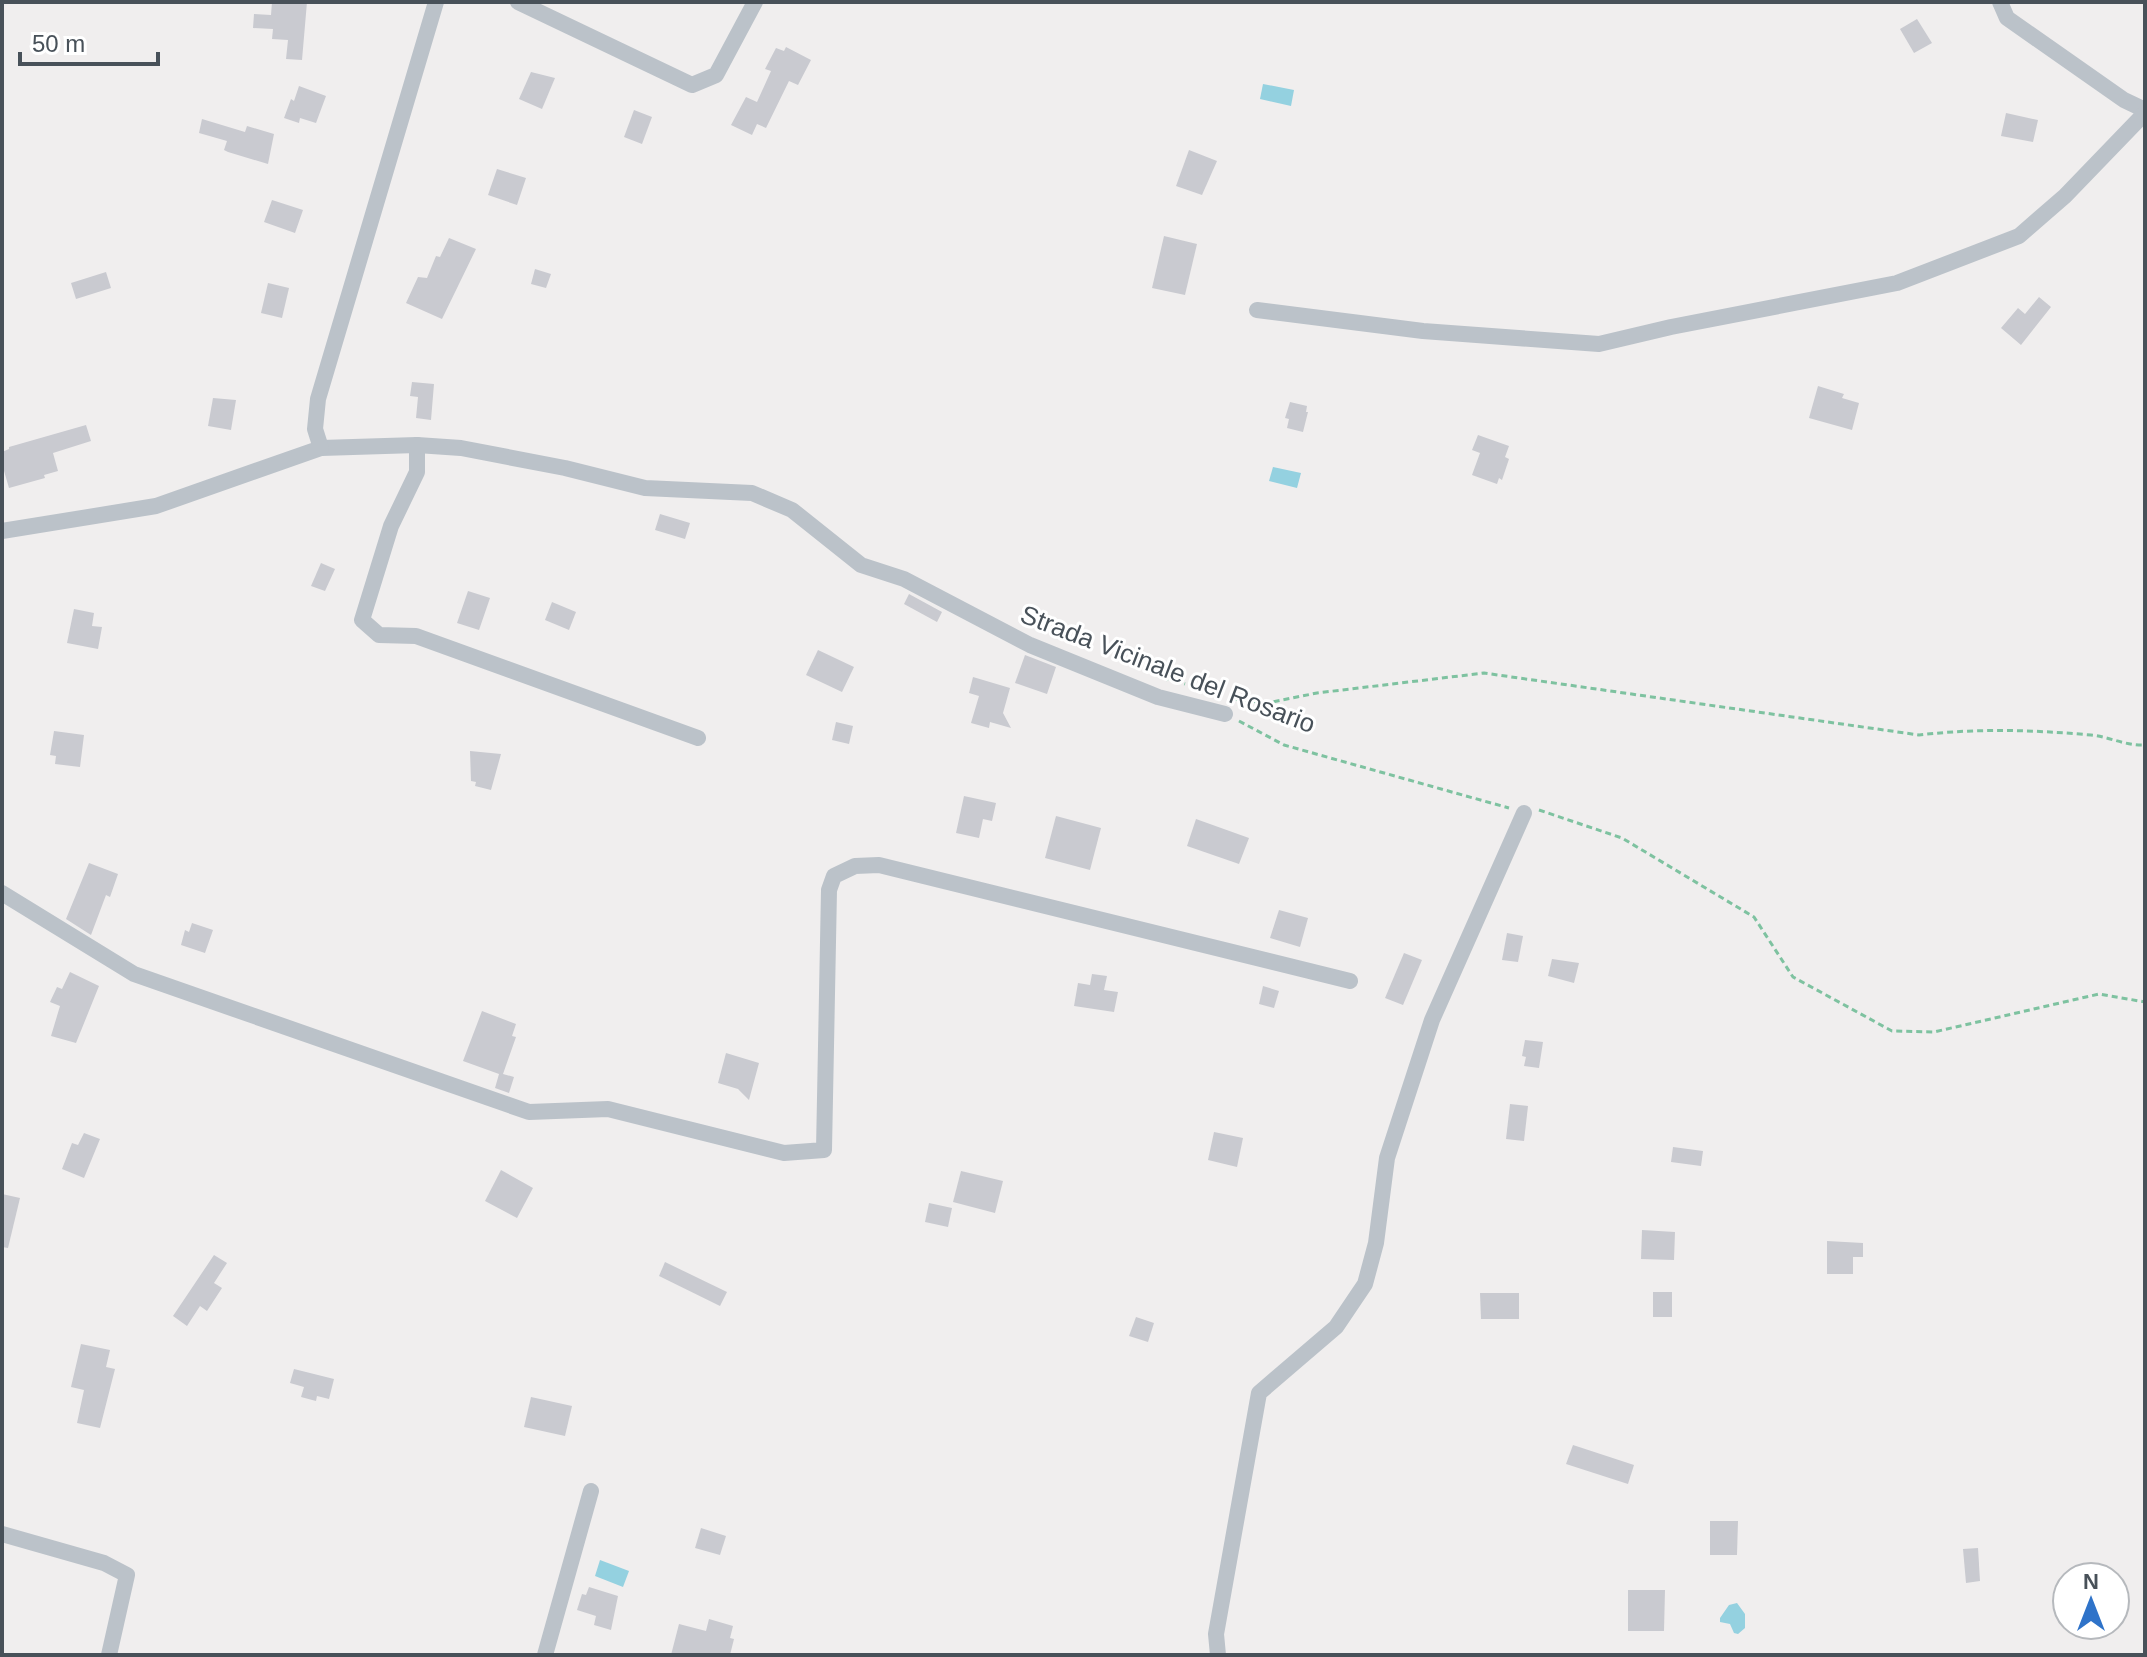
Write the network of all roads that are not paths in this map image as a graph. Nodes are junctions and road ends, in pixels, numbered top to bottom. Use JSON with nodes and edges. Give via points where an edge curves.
{"nodes":[{"id":1,"x":436,"y":2,"type":"edge"},
{"id":2,"x":518,"y":2,"type":"edge"},
{"id":3,"x":755,"y":2,"type":"edge"},
{"id":4,"x":2000,"y":2,"type":"edge"},
{"id":5,"x":2145,"y":112,"type":"edge"},
{"id":6,"x":1257,"y":310,"type":"dead end"},
{"id":7,"x":417,"y":445,"type":"junction"},
{"id":8,"x":321,"y":448,"type":"junction"},
{"id":9,"x":2,"y":531,"type":"edge"},
{"id":10,"x":1228,"y":706,"type":"road end"},
{"id":11,"x":698,"y":738,"type":"dead end"},
{"id":12,"x":1524,"y":813,"type":"road end"},
{"id":13,"x":2,"y":893,"type":"edge"},
{"id":14,"x":1350,"y":981,"type":"dead end"},
{"id":15,"x":591,"y":1491,"type":"dead end"},
{"id":16,"x":2,"y":1534,"type":"edge"},
{"id":17,"x":109,"y":1655,"type":"edge"},
{"id":18,"x":545,"y":1655,"type":"edge"},
{"id":19,"x":1218,"y":1655,"type":"edge"}],
"edges":[{"from":1,"to":8,"type":"street","via":[[318,399],[315,429]]},
{"from":2,"to":3,"type":"street","via":[[692,85],[716,75]]},
{"from":4,"to":5,"type":"street","via":[[2007,18]]},
{"from":5,"to":6,"type":"street","via":[[2019,236],[1897,283],[1599,344],[1423,331]]},
{"from":7,"to":8,"type":"street","name":"Strada Vicinale del Rosario"},
{"from":7,"to":10,"type":"street","name":"Strada Vicinale del Rosario","via":[[461,448],[645,488],[752,493],[792,510],[861,565],[904,579],[1030,645],[1158,697]]},
{"from":7,"to":11,"type":"street","via":[[417,472],[391,526],[362,620],[379,635],[416,636]]},
{"from":8,"to":9,"type":"street","name":"Strada Vicinale del Rosario","via":[[156,506]]},
{"from":12,"to":19,"type":"street","via":[[1432,1020],[1387,1158],[1365,1284],[1336,1327],[1259,1393],[1216,1634]]},
{"from":13,"to":14,"type":"street","via":[[134,974],[529,1112],[608,1109],[784,1153],[824,1150],[829,890],[834,876],[855,866],[879,865]]},
{"from":15,"to":18,"type":"street"},
{"from":16,"to":17,"type":"street","via":[[104,1563],[127,1575]]}]}
